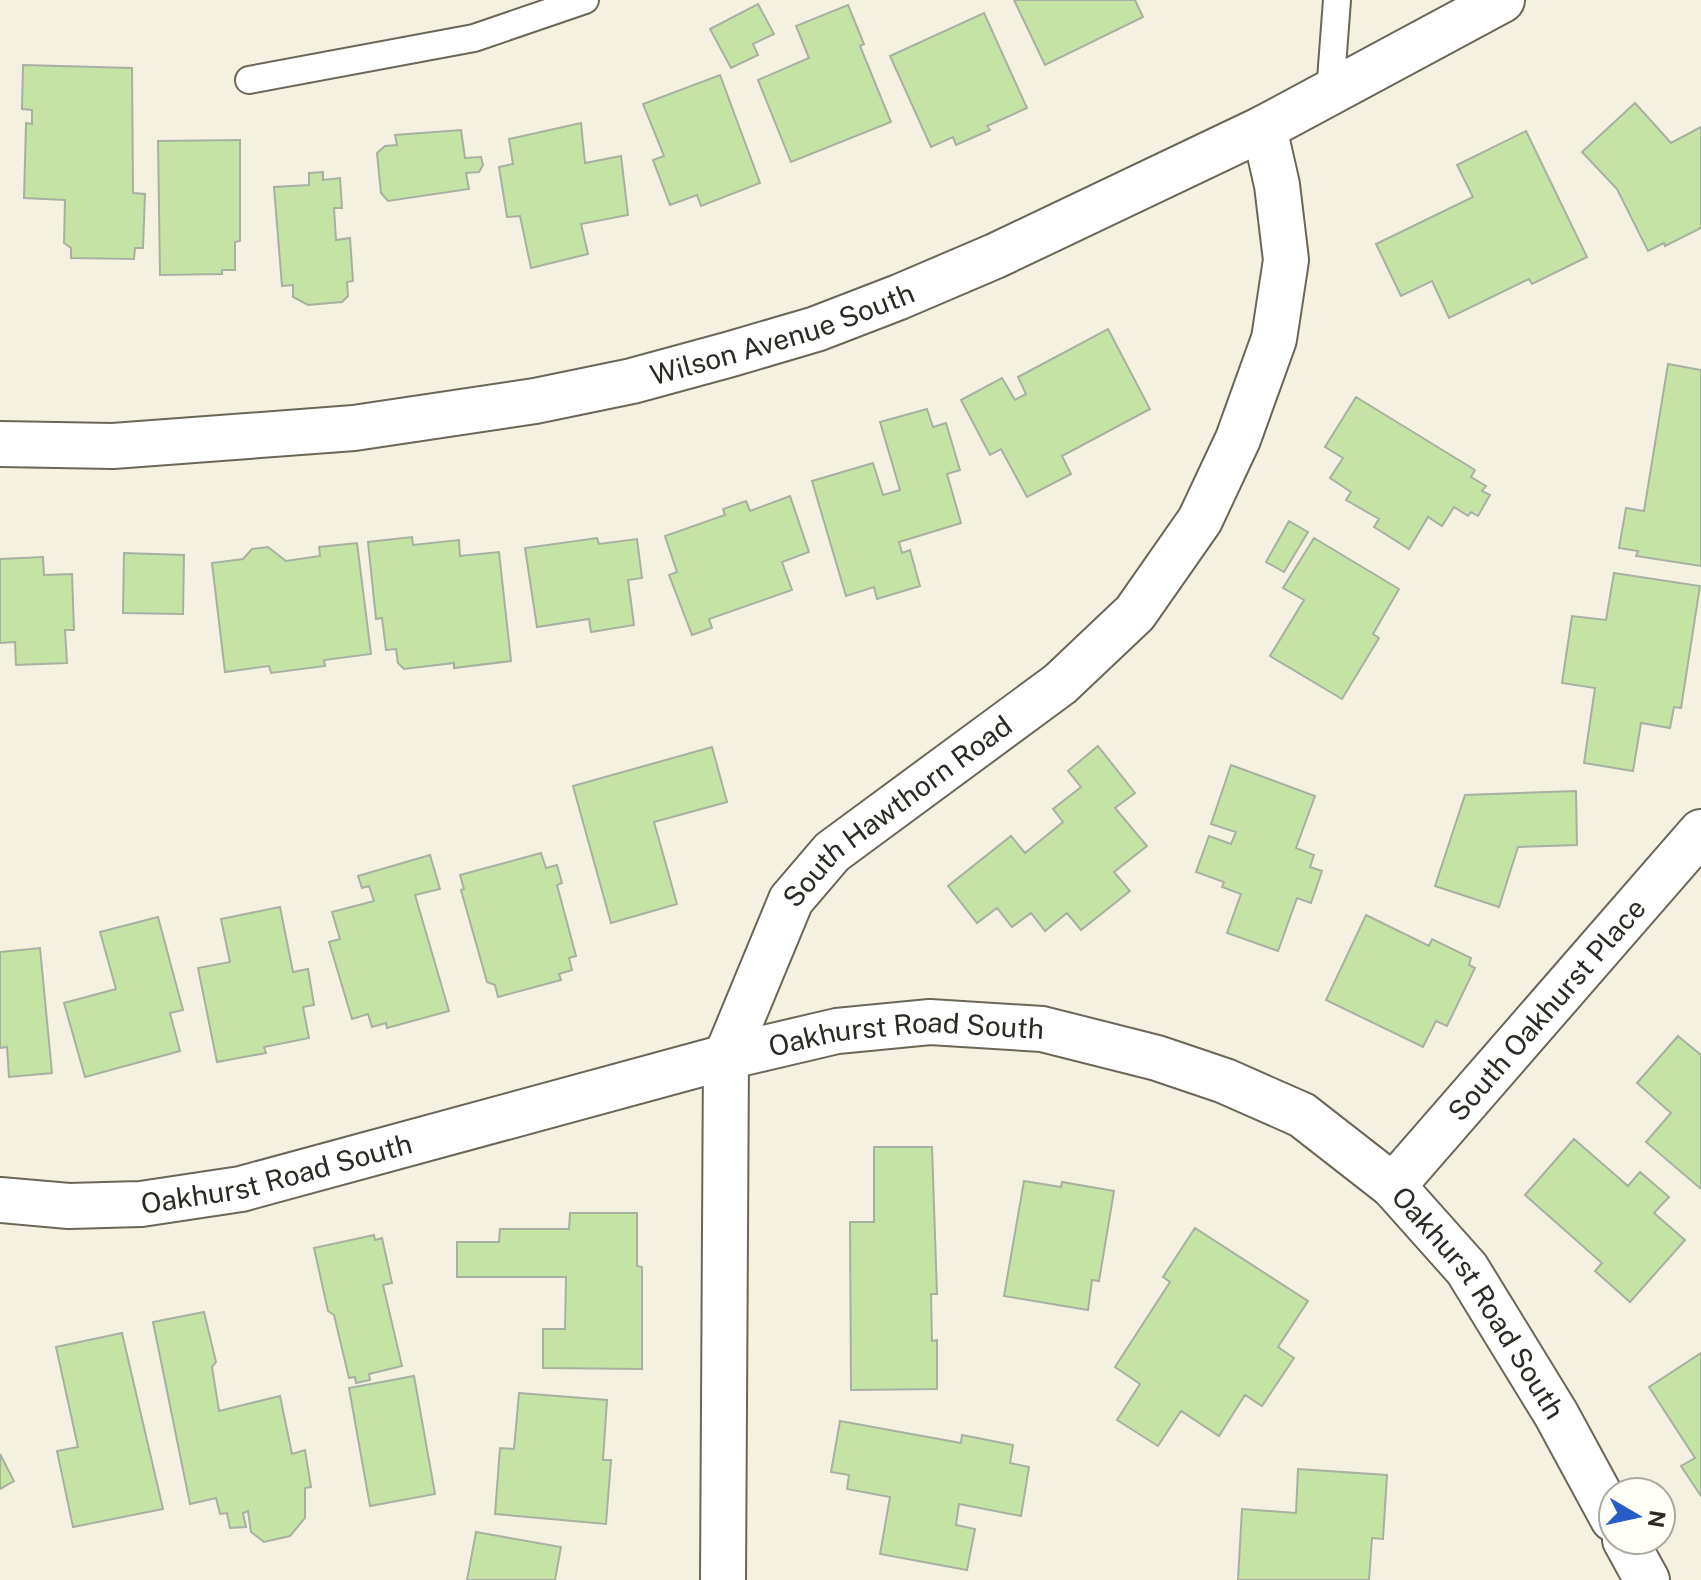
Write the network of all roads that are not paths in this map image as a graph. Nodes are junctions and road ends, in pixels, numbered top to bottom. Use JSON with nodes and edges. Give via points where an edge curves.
{"nodes":[{"id":1,"x":585,"y":0,"type":"edge"},
{"id":2,"x":1337,"y":0,"type":"edge"},
{"id":3,"x":1502,"y":0,"type":"edge"},
{"id":4,"x":249,"y":80,"type":"dead end"},
{"id":5,"x":1330,"y":93,"type":"junction"},
{"id":6,"x":1264,"y":128,"type":"junction"},
{"id":7,"x":0,"y":444,"type":"edge"},
{"id":8,"x":1701,"y":832,"type":"edge"},
{"id":9,"x":726,"y":1057,"type":"junction"},
{"id":10,"x":1393,"y":1186,"type":"junction"},
{"id":11,"x":0,"y":1200,"type":"edge"},
{"id":12,"x":1597,"y":1490,"type":"edge"},
{"id":13,"x":1634,"y":1556,"type":"edge"},
{"id":14,"x":723,"y":1580,"type":"edge"},
{"id":15,"x":1647,"y":1580,"type":"edge"}],
"edges":[{"from":1,"to":4,"type":"lane","via":[[474,38]]},
{"from":2,"to":5,"type":"lane"},
{"from":3,"to":5,"type":"street","name":"Wilson Avenue South"},
{"from":5,"to":6,"type":"street","name":"Wilson Avenue South"},
{"from":6,"to":7,"type":"street","name":"Wilson Avenue South","via":[[899,297],[816,329],[632,381],[354,428],[113,446]]},
{"from":6,"to":9,"type":"street","name":"South Hawthorn Road","via":[[1286,260],[1274,339],[1238,439],[1200,520],[1135,613],[1060,684],[832,852],[791,900]]},
{"from":8,"to":10,"type":"street","name":"South Oakhurst Place"},
{"from":9,"to":10,"type":"street","name":"Oakhurst Road South","via":[[837,1031],[930,1022],[1042,1029],[1157,1058],[1302,1115]]},
{"from":9,"to":11,"type":"street","name":"Oakhurst Road South","via":[[241,1189],[141,1204],[69,1206]]},
{"from":9,"to":14,"type":"street","name":"South Hawthorn Road"},
{"from":10,"to":12,"type":"street","name":"Oakhurst Road South","via":[[1467,1269]]},
{"from":13,"to":15,"type":"street"}]}
